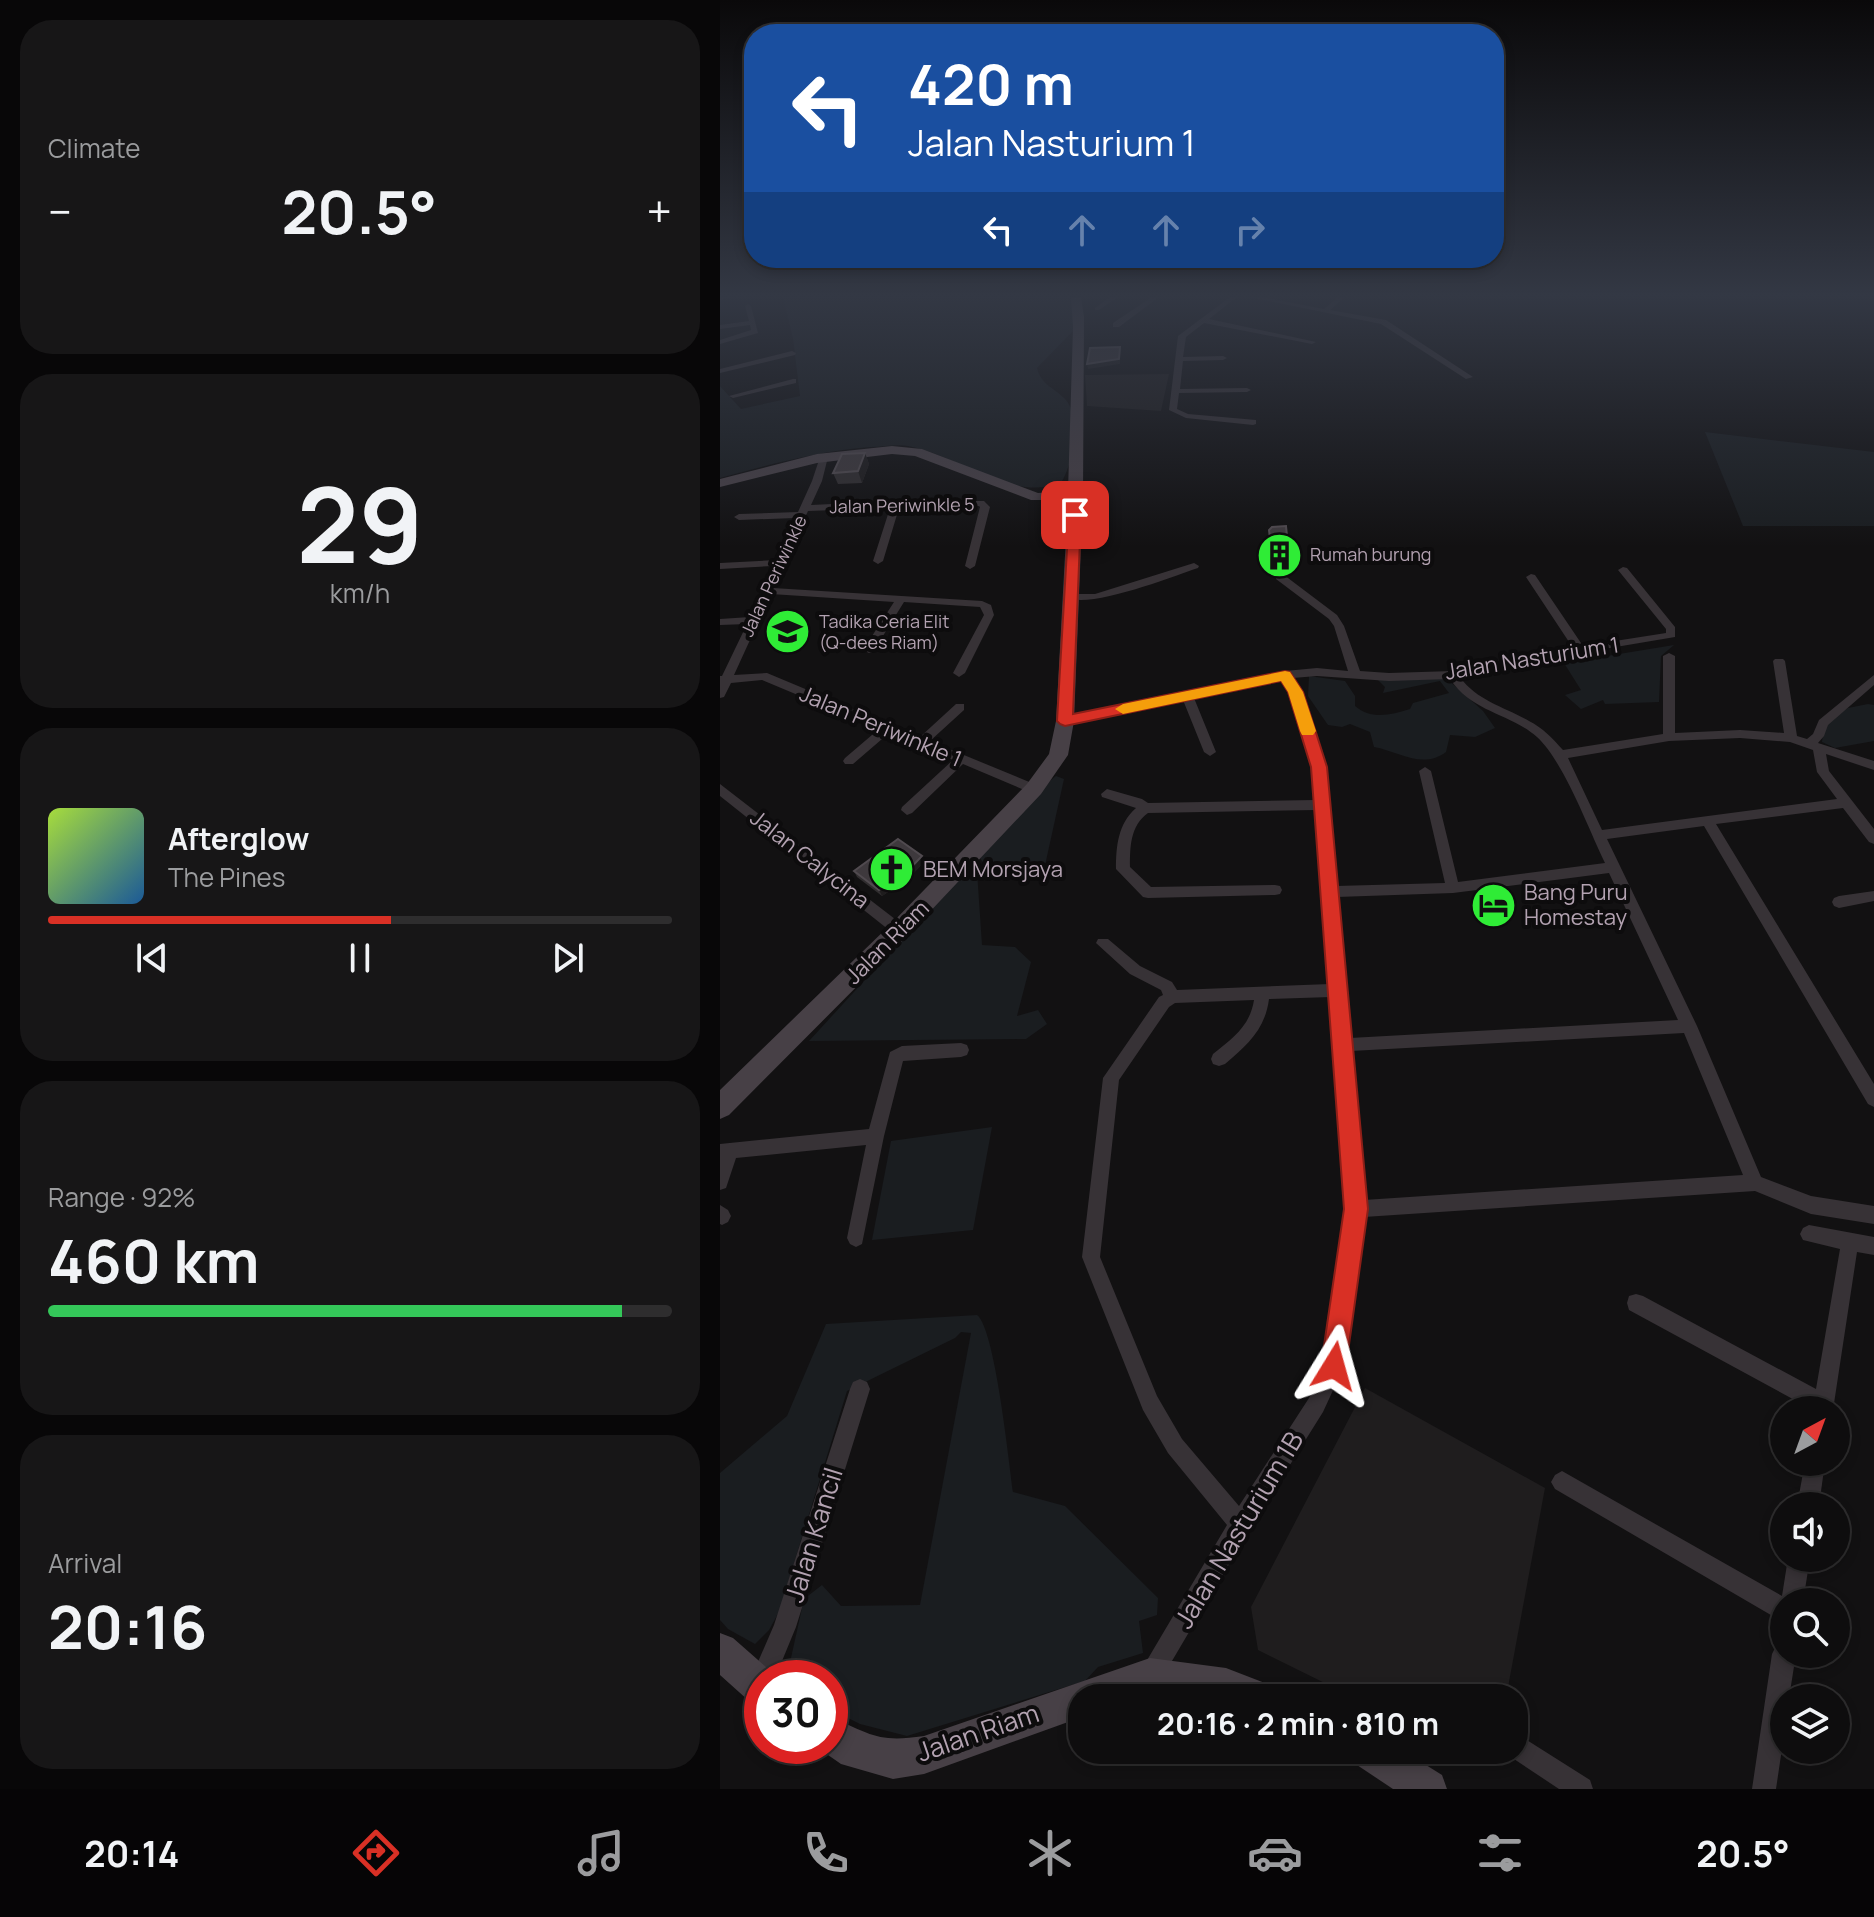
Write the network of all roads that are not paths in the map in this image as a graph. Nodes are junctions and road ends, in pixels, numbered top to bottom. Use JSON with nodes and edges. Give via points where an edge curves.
{"nodes":[{"id":1,"x":1076,"y":380,"type":"edge"},
{"id":2,"x":1178,"y":380,"type":"edge"},
{"id":3,"x":793,"y":381,"type":"dead end"},
{"id":4,"x":725,"y":387,"type":"edge"},
{"id":5,"x":1247,"y":390,"type":"dead end"},
{"id":6,"x":1177,"y":391,"type":"junction"},
{"id":7,"x":746,"y":402,"type":"dead end"},
{"id":8,"x":1253,"y":422,"type":"dead end"},
{"id":9,"x":824,"y":457,"type":"junction"},
{"id":10,"x":720,"y":483,"type":"edge"},
{"id":11,"x":1077,"y":486,"type":"junction"},
{"id":12,"x":1035,"y":493,"type":"junction"},
{"id":13,"x":896,"y":504,"type":"junction"},
{"id":14,"x":804,"y":511,"type":"junction"},
{"id":15,"x":739,"y":517,"type":"dead end"},
{"id":16,"x":1074,"y":535,"type":"junction"},
{"id":17,"x":878,"y":561,"type":"dead end"},
{"id":18,"x":780,"y":563,"type":"junction"},
{"id":19,"x":720,"y":566,"type":"edge"},
{"id":20,"x":970,"y":566,"type":"dead end"},
{"id":21,"x":1194,"y":566,"type":"dead end"},
{"id":22,"x":1623,"y":570,"type":"dead end"},
{"id":23,"x":1280,"y":577,"type":"dead end"},
{"id":24,"x":1531,"y":577,"type":"dead end"},
{"id":25,"x":766,"y":591,"type":"junction"},
{"id":26,"x":1071,"y":597,"type":"junction"},
{"id":27,"x":900,"y":600,"type":"junction"},
{"id":28,"x":754,"y":620,"type":"junction"},
{"id":29,"x":720,"y":622,"type":"edge"},
{"id":30,"x":869,"y":650,"type":"dead end"},
{"id":31,"x":1581,"y":651,"type":"junction"},
{"id":32,"x":1669,"y":656,"type":"dead end"},
{"id":33,"x":1779,"y":661,"type":"dead end"},
{"id":34,"x":959,"y":673,"type":"dead end"},
{"id":35,"x":1355,"y":674,"type":"junction"},
{"id":36,"x":1285,"y":675,"type":"junction"},
{"id":37,"x":1453,"y":675,"type":"junction"},
{"id":38,"x":1874,"y":679,"type":"edge"},
{"id":39,"x":723,"y":680,"type":"edge"},
{"id":40,"x":720,"y":694,"type":"edge"},
{"id":41,"x":1187,"y":695,"type":"junction"},
{"id":42,"x":960,"y":707,"type":"dead end"},
{"id":43,"x":1065,"y":721,"type":"junction"},
{"id":44,"x":887,"y":728,"type":"junction"},
{"id":45,"x":1669,"y":737,"type":"junction"},
{"id":46,"x":1791,"y":738,"type":"junction"},
{"id":47,"x":921,"y":742,"type":"junction"},
{"id":48,"x":1814,"y":747,"type":"junction"},
{"id":49,"x":1210,"y":752,"type":"dead end"},
{"id":50,"x":1560,"y":755,"type":"junction"},
{"id":51,"x":960,"y":760,"type":"junction"},
{"id":52,"x":849,"y":761,"type":"dead end"},
{"id":53,"x":1874,"y":766,"type":"edge"},
{"id":54,"x":1425,"y":771,"type":"dead end"},
{"id":55,"x":720,"y":789,"type":"edge"},
{"id":56,"x":1034,"y":789,"type":"junction"},
{"id":57,"x":1107,"y":794,"type":"dead end"},
{"id":58,"x":1845,"y":803,"type":"junction"},
{"id":59,"x":1322,"y":805,"type":"junction"},
{"id":60,"x":1145,"y":808,"type":"junction"},
{"id":61,"x":907,"y":810,"type":"dead end"},
{"id":62,"x":1708,"y":822,"type":"junction"},
{"id":63,"x":1598,"y":835,"type":"junction"},
{"id":64,"x":1874,"y":839,"type":"edge"},
{"id":65,"x":1612,"y":867,"type":"junction"},
{"id":66,"x":1453,"y":888,"type":"junction"},
{"id":67,"x":1275,"y":890,"type":"dead end"},
{"id":68,"x":1330,"y":892,"type":"junction"},
{"id":69,"x":1874,"y":896,"type":"edge"},
{"id":70,"x":1839,"y":902,"type":"dead end"},
{"id":71,"x":899,"y":930,"type":"junction"},
{"id":72,"x":1103,"y":943,"type":"dead end"},
{"id":73,"x":1338,"y":990,"type":"junction"},
{"id":74,"x":1262,"y":993,"type":"junction"},
{"id":75,"x":1172,"y":997,"type":"junction"},
{"id":76,"x":1689,"y":1026,"type":"junction"},
{"id":77,"x":1342,"y":1045,"type":"junction"},
{"id":78,"x":961,"y":1050,"type":"dead end"},
{"id":79,"x":1219,"y":1059,"type":"dead end"},
{"id":80,"x":1874,"y":1099,"type":"edge"},
{"id":81,"x":720,"y":1107,"type":"edge"},
{"id":82,"x":876,"y":1136,"type":"junction"},
{"id":83,"x":725,"y":1152,"type":"edge"},
{"id":84,"x":720,"y":1182,"type":"edge"},
{"id":85,"x":1755,"y":1183,"type":"junction"},
{"id":86,"x":1356,"y":1209,"type":"junction"},
{"id":87,"x":1874,"y":1215,"type":"edge"},
{"id":88,"x":1809,"y":1234,"type":"dead end"},
{"id":89,"x":856,"y":1238,"type":"dead end"},
{"id":90,"x":1850,"y":1242,"type":"junction"},
{"id":91,"x":1874,"y":1246,"type":"edge"},
{"id":92,"x":1636,"y":1303,"type":"dead end"},
{"id":93,"x":860,"y":1389,"type":"dead end"},
{"id":94,"x":1804,"y":1396,"type":"edge"},
{"id":95,"x":1826,"y":1396,"type":"edge"},
{"id":96,"x":1562,"y":1482,"type":"dead end"},
{"id":97,"x":1240,"y":1524,"type":"junction"},
{"id":98,"x":1770,"y":1602,"type":"edge"},
{"id":99,"x":720,"y":1651,"type":"edge"},
{"id":100,"x":771,"y":1660,"type":"edge"},
{"id":101,"x":1782,"y":1668,"type":"edge"},
{"id":102,"x":744,"y":1670,"type":"edge"},
{"id":103,"x":1150,"y":1676,"type":"junction"},
{"id":104,"x":1126,"y":1684,"type":"edge"},
{"id":105,"x":1211,"y":1684,"type":"edge"},
{"id":106,"x":1068,"y":1703,"type":"edge"},
{"id":107,"x":848,"y":1747,"type":"edge"},
{"id":108,"x":1528,"y":1753,"type":"edge"},
{"id":109,"x":1389,"y":1764,"type":"edge"},
{"id":110,"x":1428,"y":1789,"type":"edge"},
{"id":111,"x":1581,"y":1789,"type":"edge"},
{"id":112,"x":1764,"y":1789,"type":"edge"}],
"edges":[{"from":1,"to":11,"type":"main road","name":"Jalan Riam"},
{"from":2,"to":6,"type":"street"},
{"from":3,"to":4,"type":"street"},
{"from":4,"to":7,"type":"street"},
{"from":5,"to":6,"type":"street"},
{"from":6,"to":8,"type":"street","via":[[1173,410],[1180,415]]},
{"from":9,"to":10,"type":"main road"},
{"from":9,"to":12,"type":"main road","via":[[917,452]]},
{"from":9,"to":14,"type":"street","name":"Jalan Periwinkle"},
{"from":11,"to":12,"type":"main road"},
{"from":11,"to":16,"type":"main road","name":"Jalan Riam"},
{"from":12,"to":16,"type":"main road"},
{"from":13,"to":14,"type":"street","name":"Jalan Periwinkle 5"},
{"from":13,"to":17,"type":"street"},
{"from":13,"to":20,"type":"street","name":"Jalan Periwinkle 5","via":[[984,505]]},
{"from":14,"to":15,"type":"street","name":"Jalan Periwinkle 5"},
{"from":14,"to":18,"type":"street","name":"Jalan Periwinkle"},
{"from":16,"to":26,"type":"main road","name":"Jalan Riam"},
{"from":18,"to":19,"type":"street"},
{"from":18,"to":25,"type":"street","name":"Jalan Periwinkle"},
{"from":21,"to":26,"type":"street","via":[[1096,597]]},
{"from":22,"to":31,"type":"street","name":"Jalan Nasturium 1","via":[[1673,633]]},
{"from":23,"to":35,"type":"street","via":[[1333,617]]},
{"from":24,"to":31,"type":"street"},
{"from":25,"to":27,"type":"street"},
{"from":25,"to":28,"type":"street","name":"Jalan Periwinkle"},
{"from":26,"to":43,"type":"main road","name":"Jalan Riam"},
{"from":27,"to":30,"type":"street"},
{"from":27,"to":34,"type":"street","via":[[987,607],[989,615]]},
{"from":28,"to":29,"type":"street"},
{"from":28,"to":39,"type":"street","name":"Jalan Periwinkle"},
{"from":31,"to":37,"type":"street","name":"Jalan Nasturium 1"},
{"from":32,"to":45,"type":"street"},
{"from":33,"to":46,"type":"street"},
{"from":35,"to":36,"type":"street","name":"Jalan Nasturium 1"},
{"from":35,"to":37,"type":"street","name":"Jalan Nasturium 1"},
{"from":36,"to":41,"type":"street","name":"Jalan Nasturium 1"},
{"from":36,"to":59,"type":"street","name":"Jalan Nasturium 1B","via":[[1296,692],[1319,767]]},
{"from":37,"to":50,"type":"street","via":[[1481,705],[1539,732]]},
{"from":38,"to":48,"type":"street","via":[[1823,723]]},
{"from":39,"to":40,"type":"street","name":"Jalan Periwinkle"},
{"from":39,"to":44,"type":"street","name":"Jalan Periwinkle 1","via":[[763,676]]},
{"from":41,"to":43,"type":"street","name":"Jalan Nasturium 1"},
{"from":41,"to":49,"type":"street"},
{"from":42,"to":47,"type":"street"},
{"from":43,"to":56,"type":"main road","name":"Jalan Riam","via":[[1058,755]]},
{"from":44,"to":47,"type":"street","name":"Jalan Periwinkle 1"},
{"from":44,"to":52,"type":"street"},
{"from":45,"to":46,"type":"street"},
{"from":45,"to":50,"type":"street"},
{"from":46,"to":48,"type":"street"},
{"from":47,"to":51,"type":"street","name":"Jalan Periwinkle 1"},
{"from":48,"to":53,"type":"street"},
{"from":48,"to":58,"type":"street","via":[[1823,772]]},
{"from":50,"to":63,"type":"street"},
{"from":51,"to":56,"type":"street","name":"Jalan Periwinkle 1"},
{"from":51,"to":61,"type":"street"},
{"from":54,"to":66,"type":"street"},
{"from":55,"to":71,"type":"street","name":"Jalan Calycina"},
{"from":56,"to":71,"type":"main road","name":"Jalan Riam"},
{"from":57,"to":60,"type":"street"},
{"from":58,"to":62,"type":"street"},
{"from":58,"to":64,"type":"street"},
{"from":59,"to":60,"type":"street"},
{"from":59,"to":68,"type":"street","name":"Jalan Nasturium 1B"},
{"from":60,"to":67,"type":"street","via":[[1125,831],[1123,869],[1148,893]]},
{"from":62,"to":63,"type":"street"},
{"from":62,"to":80,"type":"street"},
{"from":63,"to":65,"type":"street"},
{"from":65,"to":66,"type":"street"},
{"from":65,"to":76,"type":"street"},
{"from":66,"to":68,"type":"street"},
{"from":68,"to":73,"type":"street","name":"Jalan Nasturium 1B"},
{"from":69,"to":70,"type":"street"},
{"from":71,"to":81,"type":"main road","name":"Jalan Riam"},
{"from":72,"to":75,"type":"street","via":[[1135,970],[1167,986]]},
{"from":73,"to":74,"type":"street"},
{"from":73,"to":77,"type":"street","name":"Jalan Nasturium 1B"},
{"from":74,"to":75,"type":"street"},
{"from":74,"to":79,"type":"street","via":[[1255,1027]]},
{"from":75,"to":97,"type":"street","via":[[1111,1078],[1091,1257],[1150,1403],[1175,1446]]},
{"from":76,"to":77,"type":"street"},
{"from":76,"to":85,"type":"street"},
{"from":77,"to":86,"type":"street","name":"Jalan Nasturium 1B"},
{"from":78,"to":82,"type":"street","via":[[896,1057]]},
{"from":82,"to":83,"type":"street"},
{"from":82,"to":89,"type":"street"},
{"from":83,"to":84,"type":"street"},
{"from":85,"to":86,"type":"street"},
{"from":85,"to":87,"type":"street","via":[[1811,1205]]},
{"from":86,"to":97,"type":"street","name":"Jalan Nasturium 1B","via":[[1334,1366],[1316,1405]]},
{"from":88,"to":90,"type":"street"},
{"from":90,"to":91,"type":"street"},
{"from":90,"to":95,"type":"street"},
{"from":92,"to":94,"type":"street"},
{"from":93,"to":100,"type":"street","name":"Jalan Kancil"},
{"from":96,"to":98,"type":"street"},
{"from":97,"to":103,"type":"street","name":"Jalan Nasturium 1B"},
{"from":99,"to":102,"type":"main road"},
{"from":101,"to":112,"type":"street"},
{"from":103,"to":104,"type":"main road","name":"Jalan Riam"},
{"from":103,"to":105,"type":"main road","name":"Jalan Riam"},
{"from":106,"to":107,"type":"main road","name":"Jalan Riam","via":[[924,1755],[893,1760]]},
{"from":108,"to":111,"type":"street"},
{"from":109,"to":110,"type":"main road"}]}
